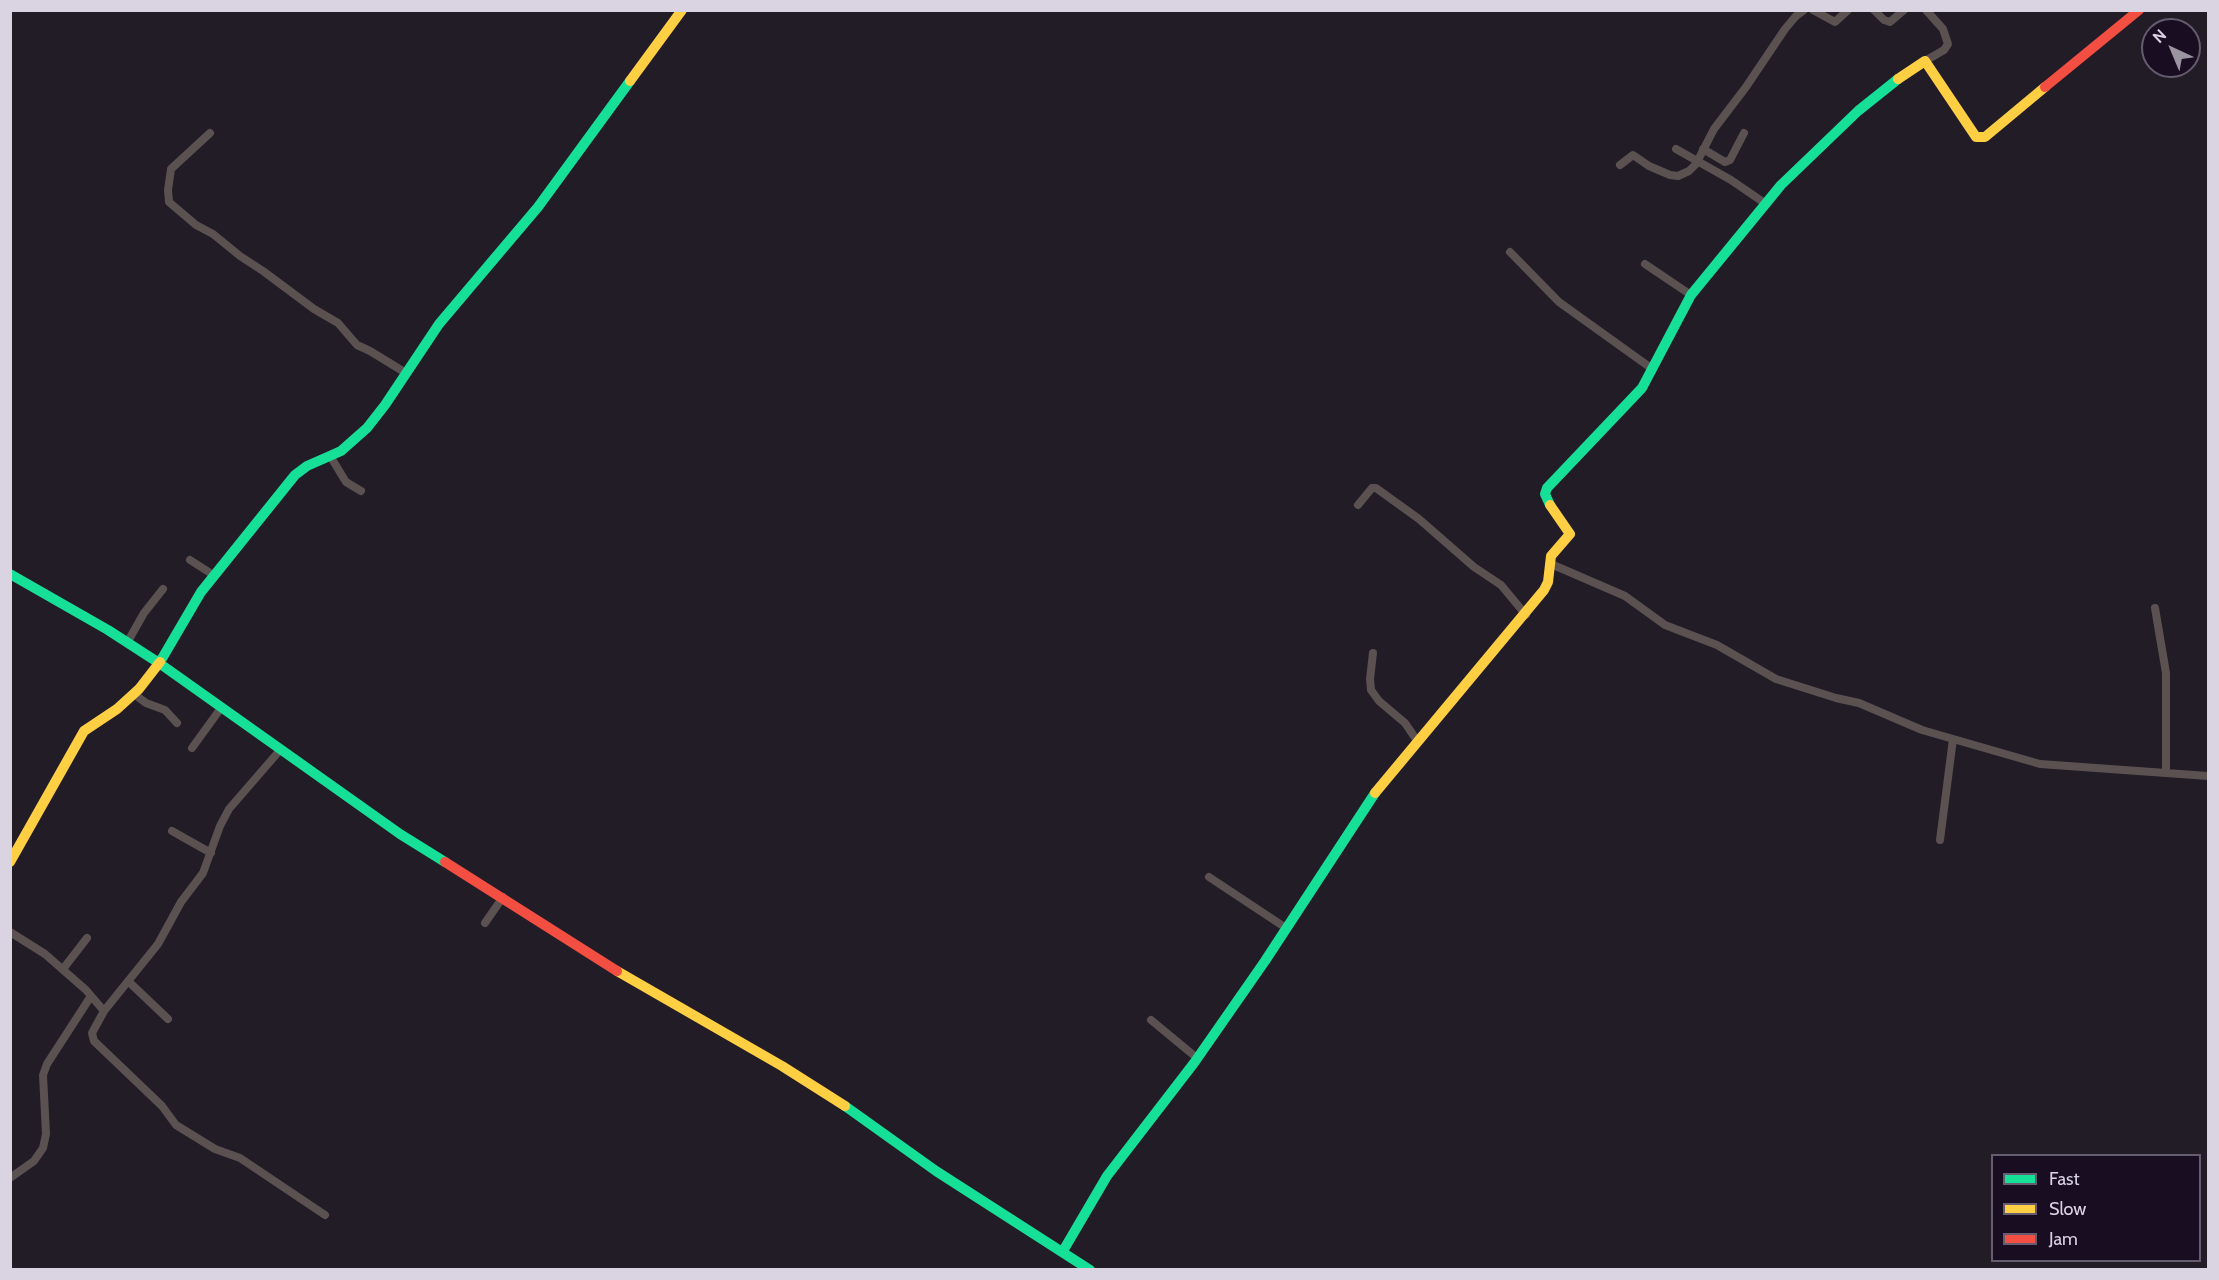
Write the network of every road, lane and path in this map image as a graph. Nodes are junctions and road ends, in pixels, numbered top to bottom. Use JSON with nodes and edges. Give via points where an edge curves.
{"nodes":[{"id":1,"x":682,"y":10,"type":"edge"},
{"id":2,"x":1804,"y":10,"type":"edge"},
{"id":3,"x":1813,"y":10,"type":"edge"},
{"id":4,"x":1848,"y":10,"type":"edge"},
{"id":5,"x":1874,"y":10,"type":"edge"},
{"id":6,"x":1904,"y":10,"type":"edge"},
{"id":7,"x":1926,"y":10,"type":"edge"},
{"id":8,"x":2139,"y":10,"type":"edge"},
{"id":9,"x":1925,"y":61,"type":"junction"},
{"id":10,"x":210,"y":133,"type":"dead end"},
{"id":11,"x":1744,"y":134,"type":"dead end"},
{"id":12,"x":1676,"y":149,"type":"dead end"},
{"id":13,"x":1703,"y":149,"type":"junction"},
{"id":14,"x":1697,"y":160,"type":"junction"},
{"id":15,"x":1620,"y":165,"type":"dead end"},
{"id":16,"x":1766,"y":204,"type":"junction"},
{"id":17,"x":1510,"y":252,"type":"dead end"},
{"id":18,"x":1645,"y":264,"type":"dead end"},
{"id":19,"x":1691,"y":294,"type":"junction"},
{"id":20,"x":1651,"y":368,"type":"junction"},
{"id":21,"x":406,"y":373,"type":"junction"},
{"id":22,"x":332,"y":460,"type":"junction"},
{"id":23,"x":361,"y":491,"type":"dead end"},
{"id":24,"x":1358,"y":505,"type":"dead end"},
{"id":25,"x":190,"y":560,"type":"dead end"},
{"id":26,"x":1551,"y":564,"type":"junction"},
{"id":27,"x":10,"y":574,"type":"edge"},
{"id":28,"x":215,"y":576,"type":"junction"},
{"id":29,"x":163,"y":589,"type":"dead end"},
{"id":30,"x":2155,"y":608,"type":"dead end"},
{"id":31,"x":1526,"y":615,"type":"junction"},
{"id":32,"x":127,"y":643,"type":"junction"},
{"id":33,"x":1373,"y":652,"type":"dead end"},
{"id":34,"x":159,"y":663,"type":"junction"},
{"id":35,"x":139,"y":698,"type":"junction"},
{"id":36,"x":222,"y":708,"type":"junction"},
{"id":37,"x":177,"y":723,"type":"dead end"},
{"id":38,"x":1953,"y":739,"type":"junction"},
{"id":39,"x":1418,"y":742,"type":"junction"},
{"id":40,"x":192,"y":748,"type":"dead end"},
{"id":41,"x":281,"y":749,"type":"junction"},
{"id":42,"x":2166,"y":772,"type":"junction"},
{"id":43,"x":2208,"y":776,"type":"edge"},
{"id":44,"x":172,"y":831,"type":"dead end"},
{"id":45,"x":1940,"y":840,"type":"dead end"},
{"id":46,"x":211,"y":853,"type":"junction"},
{"id":47,"x":10,"y":862,"type":"edge"},
{"id":48,"x":1209,"y":877,"type":"dead end"},
{"id":49,"x":503,"y":897,"type":"junction"},
{"id":50,"x":485,"y":923,"type":"dead end"},
{"id":51,"x":1286,"y":928,"type":"junction"},
{"id":52,"x":10,"y":932,"type":"edge"},
{"id":53,"x":87,"y":938,"type":"dead end"},
{"id":54,"x":63,"y":969,"type":"junction"},
{"id":55,"x":128,"y":981,"type":"junction"},
{"id":56,"x":91,"y":996,"type":"junction"},
{"id":57,"x":104,"y":1011,"type":"junction"},
{"id":58,"x":168,"y":1019,"type":"dead end"},
{"id":59,"x":1151,"y":1020,"type":"dead end"},
{"id":60,"x":1197,"y":1058,"type":"junction"},
{"id":61,"x":10,"y":1178,"type":"edge"},
{"id":62,"x":326,"y":1215,"type":"dead end"},
{"id":63,"x":1063,"y":1251,"type":"junction"},
{"id":64,"x":1090,"y":1269,"type":"edge"}],
"edges":[{"from":1,"to":21,"type":"street","via":[[538,207],[439,324]]},
{"from":2,"to":13,"type":"street","via":[[1785,29]]},
{"from":3,"to":4,"type":"street","via":[[1835,22]]},
{"from":5,"to":6,"type":"street","via":[[1890,22]]},
{"from":7,"to":9,"type":"street","via":[[1943,29],[1948,44]]},
{"from":8,"to":9,"type":"street","via":[[1985,137],[1976,137]]},
{"from":9,"to":16,"type":"street","via":[[1858,111]]},
{"from":10,"to":21,"type":"street","via":[[171,169],[171,204],[338,323],[357,345]]},
{"from":11,"to":13,"type":"street","via":[[1730,160],[1725,162]]},
{"from":12,"to":14,"type":"street"},
{"from":13,"to":14,"type":"street"},
{"from":14,"to":15,"type":"street","via":[[1689,171],[1678,176],[1649,166],[1633,155]]},
{"from":14,"to":16,"type":"street"},
{"from":16,"to":19,"type":"street"},
{"from":17,"to":20,"type":"street","via":[[1559,302]]},
{"from":18,"to":19,"type":"street"},
{"from":19,"to":20,"type":"street"},
{"from":20,"to":26,"type":"street","via":[[1640,390],[1546,490],[1547,501],[1570,534],[1551,555]]},
{"from":21,"to":22,"type":"street","via":[[367,428]]},
{"from":22,"to":23,"type":"street","via":[[346,482]]},
{"from":22,"to":28,"type":"street","via":[[307,466],[296,475]]},
{"from":24,"to":31,"type":"street","via":[[1376,488],[1501,585]]},
{"from":25,"to":28,"type":"street"},
{"from":26,"to":31,"type":"street","via":[[1546,586]]},
{"from":26,"to":38,"type":"street","via":[[1627,597],[1665,625],[1717,645],[1776,679],[1859,703]]},
{"from":27,"to":32,"type":"street"},
{"from":28,"to":34,"type":"street","via":[[185,616]]},
{"from":29,"to":32,"type":"street"},
{"from":30,"to":42,"type":"street","via":[[2166,673]]},
{"from":31,"to":39,"type":"street"},
{"from":32,"to":34,"type":"street"},
{"from":33,"to":39,"type":"street","via":[[1371,690],[1378,701],[1405,723]]},
{"from":34,"to":35,"type":"street"},
{"from":34,"to":36,"type":"street"},
{"from":35,"to":37,"type":"street","via":[[165,710]]},
{"from":35,"to":47,"type":"street","via":[[81,735]]},
{"from":36,"to":40,"type":"street"},
{"from":36,"to":41,"type":"street"},
{"from":38,"to":42,"type":"street","via":[[2040,764]]},
{"from":38,"to":45,"type":"street"},
{"from":39,"to":51,"type":"street","via":[[1374,794]]},
{"from":41,"to":46,"type":"street","via":[[229,809]]},
{"from":41,"to":49,"type":"street","via":[[400,834]]},
{"from":42,"to":43,"type":"street"},
{"from":44,"to":46,"type":"street"},
{"from":46,"to":55,"type":"street","via":[[203,873],[181,902],[158,944]]},
{"from":48,"to":51,"type":"street"},
{"from":49,"to":50,"type":"street"},
{"from":49,"to":63,"type":"street","via":[[616,970],[802,1079],[936,1171]]},
{"from":51,"to":60,"type":"street"},
{"from":52,"to":54,"type":"street","via":[[34,945]]},
{"from":53,"to":54,"type":"street"},
{"from":54,"to":56,"type":"street"},
{"from":55,"to":57,"type":"street"},
{"from":55,"to":58,"type":"street"},
{"from":56,"to":57,"type":"street"},
{"from":56,"to":61,"type":"street","via":[[43,1075],[44,1148],[34,1161]]},
{"from":57,"to":62,"type":"street","via":[[92,1033],[94,1041],[162,1106],[176,1125],[209,1146],[240,1158]]},
{"from":59,"to":60,"type":"street"},
{"from":60,"to":63,"type":"street","via":[[1111,1170]]},
{"from":63,"to":64,"type":"street"}]}
